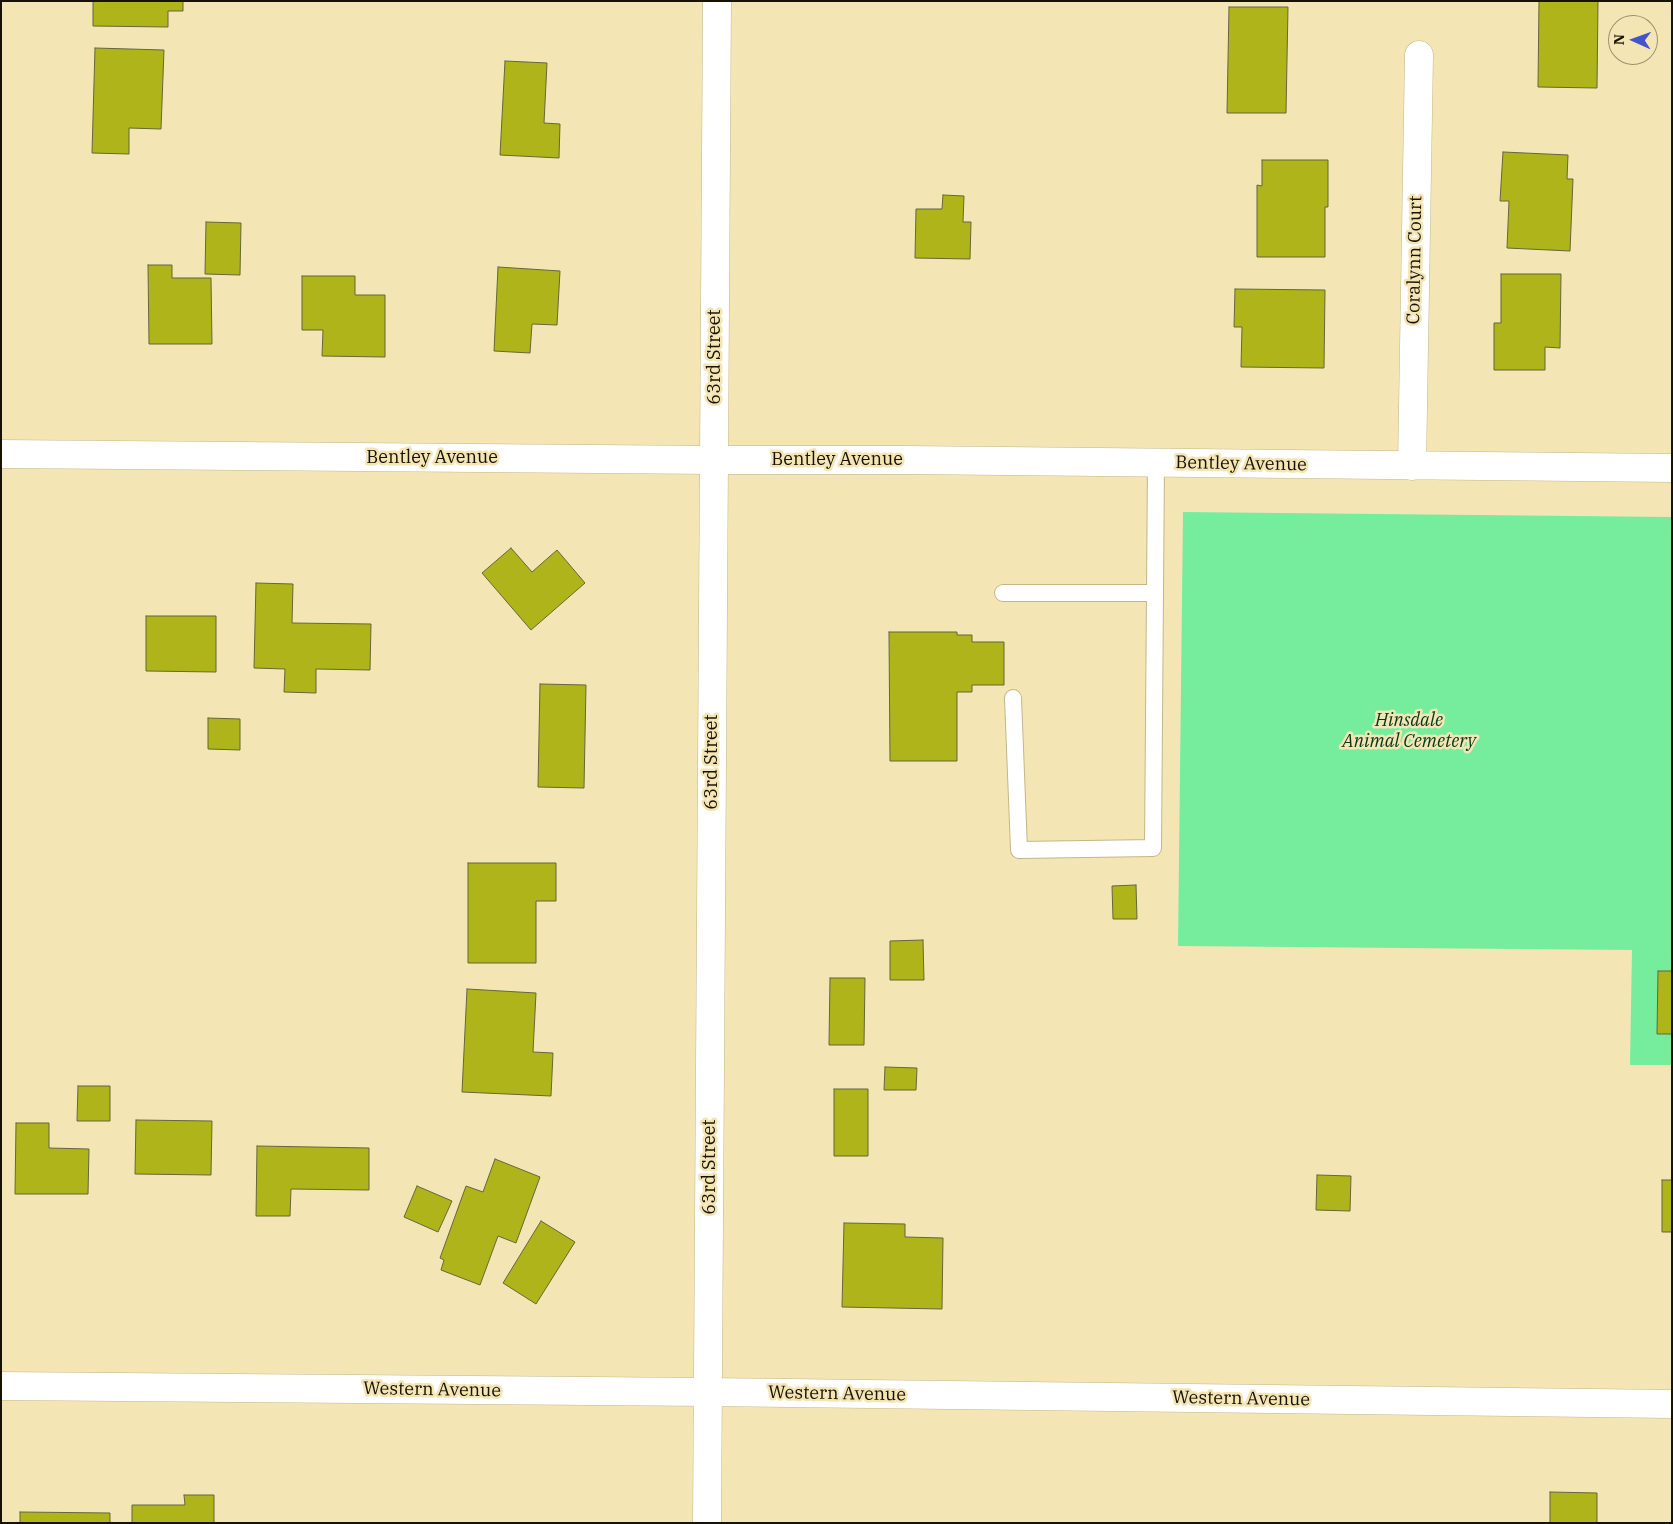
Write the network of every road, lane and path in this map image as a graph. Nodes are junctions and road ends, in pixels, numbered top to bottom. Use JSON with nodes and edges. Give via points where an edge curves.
{"nodes":[{"id":1,"x":718,"y":1,"type":"edge"},
{"id":2,"x":1419,"y":55,"type":"dead end"},
{"id":3,"x":1,"y":454,"type":"edge"},
{"id":4,"x":714,"y":460,"type":"junction"},
{"id":5,"x":1156,"y":463,"type":"junction"},
{"id":6,"x":1412,"y":466,"type":"junction"},
{"id":7,"x":1672,"y":468,"type":"edge"},
{"id":8,"x":1003,"y":593,"type":"dead end"},
{"id":9,"x":1155,"y":593,"type":"junction"},
{"id":10,"x":1013,"y":698,"type":"dead end"},
{"id":11,"x":1,"y":1386,"type":"edge"},
{"id":12,"x":708,"y":1392,"type":"junction"},
{"id":13,"x":1672,"y":1404,"type":"edge"},
{"id":14,"x":707,"y":1523,"type":"edge"}],
"edges":[{"from":1,"to":4,"type":"street","name":"63rd Street"},
{"from":2,"to":6,"type":"street","name":"Coralynn Court"},
{"from":3,"to":4,"type":"street","name":"Bentley Avenue"},
{"from":4,"to":5,"type":"street","name":"Bentley Avenue"},
{"from":4,"to":12,"type":"street","name":"63rd Street"},
{"from":5,"to":6,"type":"street","name":"Bentley Avenue"},
{"from":5,"to":9,"type":"lane"},
{"from":6,"to":7,"type":"street","name":"Bentley Avenue"},
{"from":8,"to":9,"type":"lane"},
{"from":9,"to":10,"type":"lane","via":[[1154,848],[1020,850]]},
{"from":11,"to":12,"type":"street","name":"Western Avenue"},
{"from":12,"to":13,"type":"street","name":"Western Avenue"},
{"from":12,"to":14,"type":"street","name":"63rd Street"}]}
